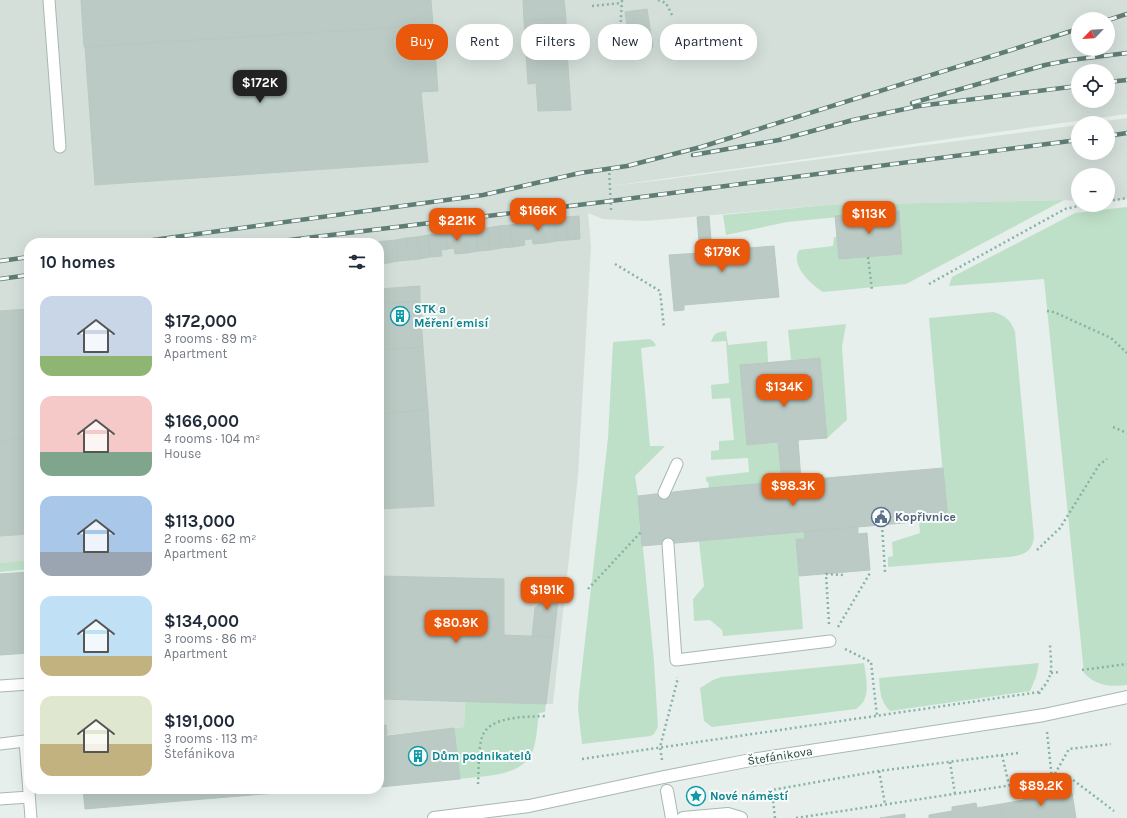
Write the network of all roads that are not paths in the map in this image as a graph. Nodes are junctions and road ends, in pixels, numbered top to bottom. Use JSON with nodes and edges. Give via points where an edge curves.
{"nodes":[{"id":1,"x":49,"y":0,"type":"edge"},
{"id":2,"x":60,"y":147,"type":"dead end"},
{"id":3,"x":677,"y":464,"type":"dead end"},
{"id":4,"x":664,"y":493,"type":"dead end"},
{"id":5,"x":668,"y":544,"type":"dead end"},
{"id":6,"x":830,"y":641,"type":"road end"},
{"id":7,"x":24,"y":684,"type":"edge"},
{"id":8,"x":0,"y":686,"type":"edge"},
{"id":9,"x":1127,"y":697,"type":"edge"},
{"id":10,"x":24,"y":741,"type":"edge"},
{"id":11,"x":0,"y":744,"type":"edge"},
{"id":12,"x":667,"y":791,"type":"dead end"},
{"id":13,"x":30,"y":794,"type":"edge"},
{"id":14,"x":30,"y":797,"type":"junction"},
{"id":15,"x":0,"y":799,"type":"edge"},
{"id":16,"x":728,"y":816,"type":"edge"},
{"id":17,"x":31,"y":818,"type":"edge"},
{"id":18,"x":434,"y":818,"type":"edge"},
{"id":19,"x":672,"y":818,"type":"edge"},
{"id":20,"x":683,"y":818,"type":"edge"},
{"id":21,"x":741,"y":818,"type":"edge"}],
"edges":[{"from":1,"to":2,"type":"lane"},
{"from":3,"to":4,"type":"lane"},
{"from":5,"to":6,"type":"lane","via":[[676,660]]},
{"from":7,"to":8,"type":"lane"},
{"from":9,"to":18,"type":"street","name":"Štefánikova","via":[[1044,715],[751,760],[529,806]]},
{"from":10,"to":11,"type":"lane"},
{"from":12,"to":19,"type":"street"},
{"from":13,"to":14,"type":"lane"},
{"from":14,"to":15,"type":"lane"},
{"from":14,"to":17,"type":"lane"},
{"from":16,"to":20,"type":"street"},
{"from":16,"to":21,"type":"street"}]}
